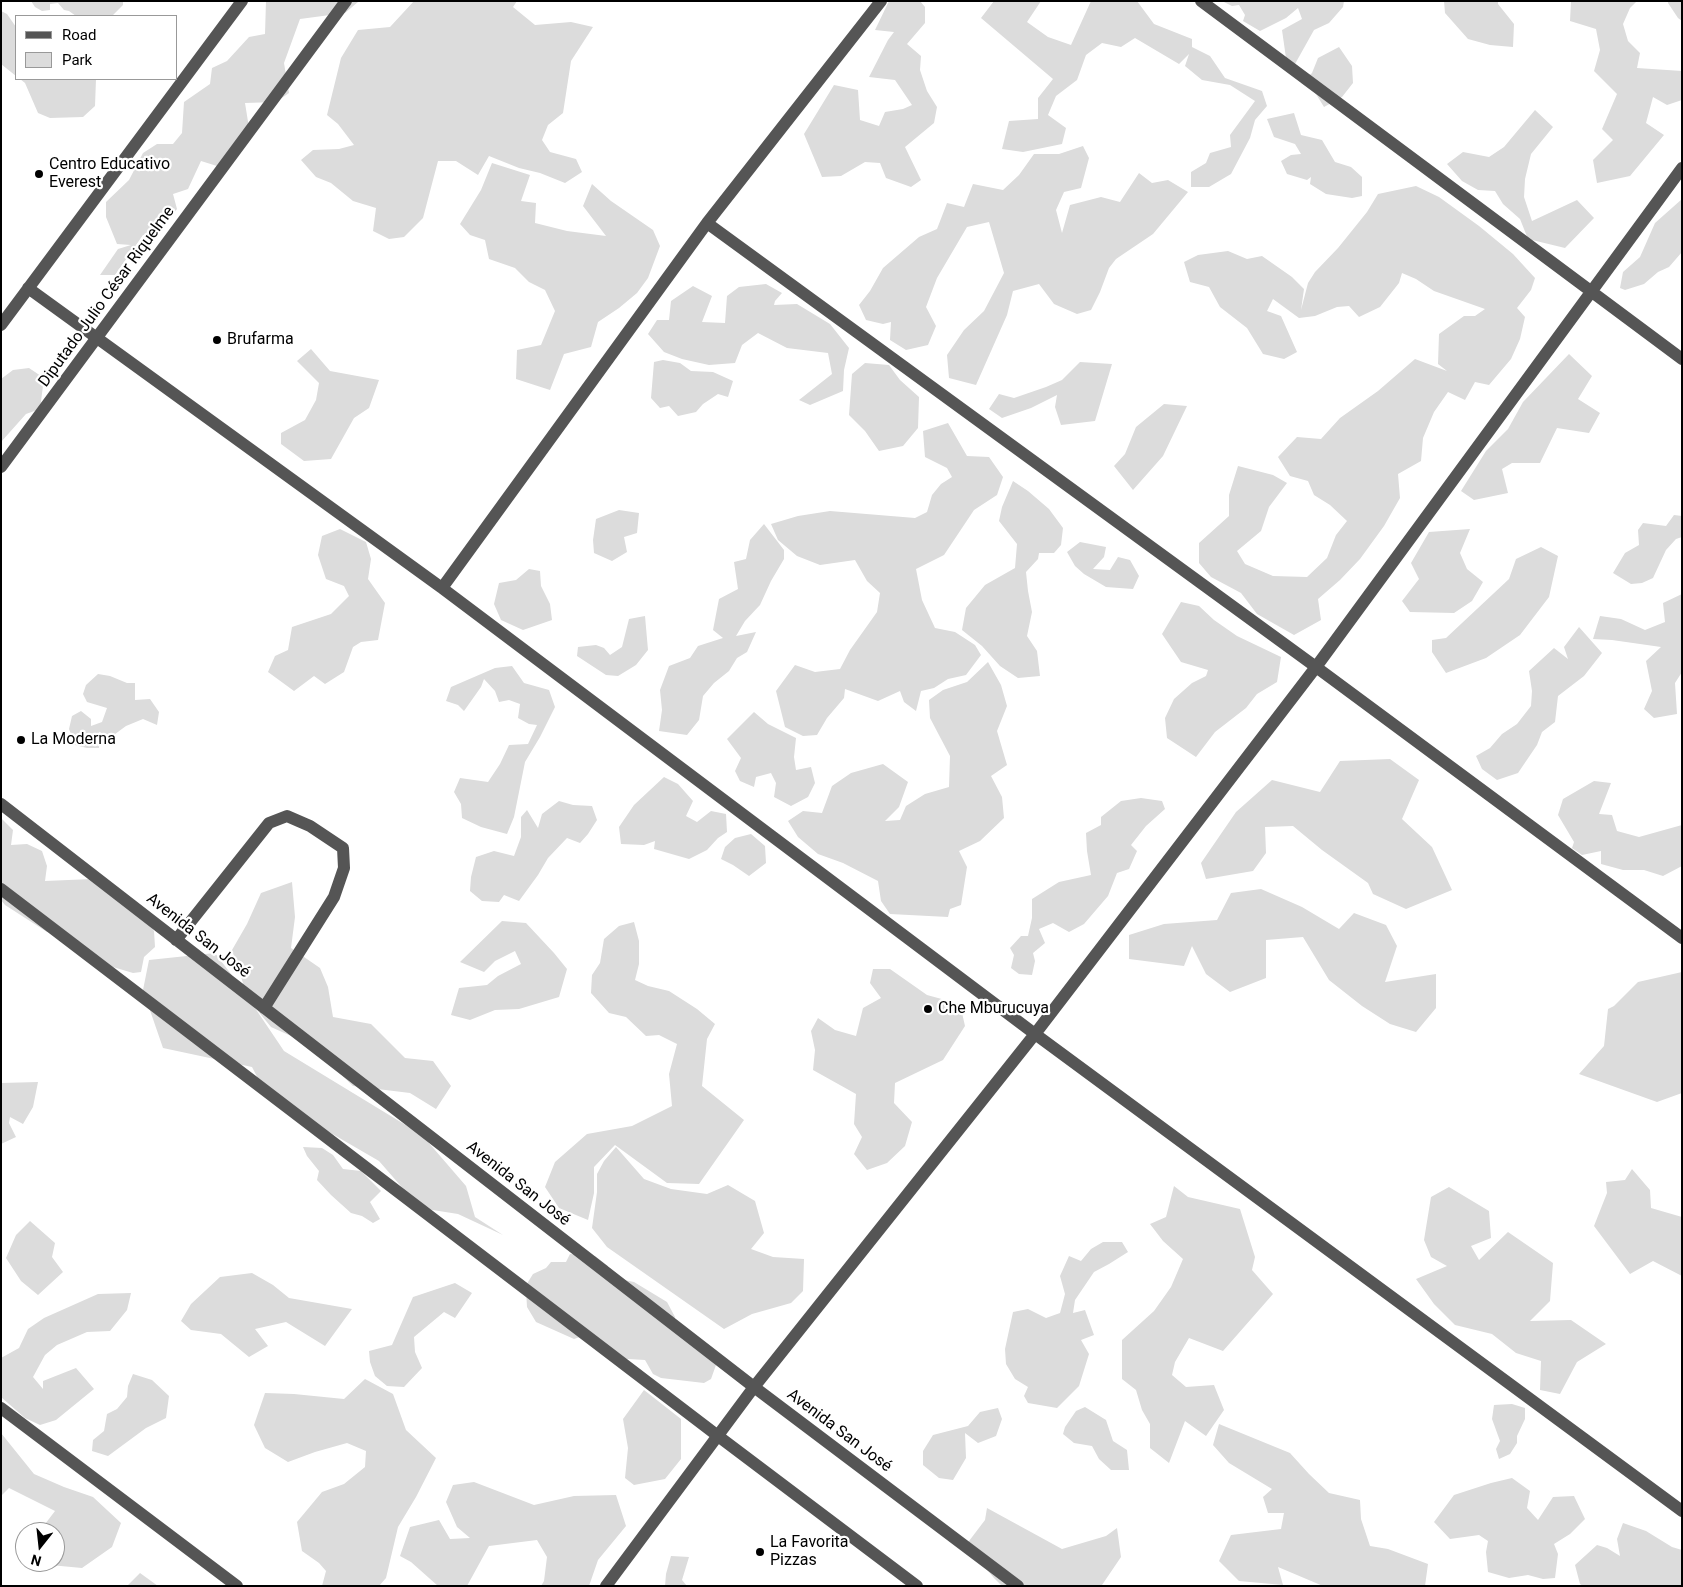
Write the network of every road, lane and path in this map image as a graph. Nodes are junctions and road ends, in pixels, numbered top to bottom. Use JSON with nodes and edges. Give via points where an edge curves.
{"nodes":[{"id":1,"x":242,"y":1,"type":"edge"},
{"id":2,"x":346,"y":1,"type":"edge"},
{"id":3,"x":881,"y":1,"type":"edge"},
{"id":4,"x":1202,"y":1,"type":"edge"},
{"id":5,"x":1682,"y":168,"type":"edge"},
{"id":6,"x":706,"y":223,"type":"junction"},
{"id":7,"x":28,"y":288,"type":"junction"},
{"id":8,"x":1591,"y":293,"type":"junction"},
{"id":9,"x":1,"y":325,"type":"edge"},
{"id":10,"x":97,"y":337,"type":"junction"},
{"id":11,"x":1682,"y":359,"type":"edge"},
{"id":12,"x":1,"y":467,"type":"edge"},
{"id":13,"x":442,"y":588,"type":"junction"},
{"id":14,"x":1316,"y":667,"type":"junction"},
{"id":15,"x":1,"y":804,"type":"edge"},
{"id":16,"x":1,"y":890,"type":"edge"},
{"id":17,"x":1682,"y":938,"type":"edge"},
{"id":18,"x":176,"y":940,"type":"junction"},
{"id":19,"x":264,"y":1008,"type":"junction"},
{"id":20,"x":1035,"y":1034,"type":"junction"},
{"id":21,"x":754,"y":1387,"type":"junction"},
{"id":22,"x":1,"y":1408,"type":"edge"},
{"id":23,"x":718,"y":1436,"type":"junction"},
{"id":24,"x":1682,"y":1511,"type":"edge"},
{"id":25,"x":236,"y":1586,"type":"edge"},
{"id":26,"x":606,"y":1586,"type":"edge"},
{"id":27,"x":917,"y":1586,"type":"edge"},
{"id":28,"x":1018,"y":1586,"type":"edge"}],
"edges":[{"from":1,"to":7,"type":"street"},
{"from":2,"to":10,"type":"street","name":"Diputado Julio César Riquelme"},
{"from":3,"to":6,"type":"street"},
{"from":4,"to":8,"type":"street"},
{"from":5,"to":8,"type":"street"},
{"from":6,"to":13,"type":"street"},
{"from":6,"to":14,"type":"street"},
{"from":7,"to":9,"type":"street"},
{"from":7,"to":10,"type":"street"},
{"from":8,"to":11,"type":"street"},
{"from":8,"to":14,"type":"street"},
{"from":10,"to":12,"type":"street","name":"Diputado Julio César Riquelme"},
{"from":10,"to":13,"type":"street"},
{"from":13,"to":20,"type":"street"},
{"from":14,"to":17,"type":"street"},
{"from":14,"to":20,"type":"street"},
{"from":15,"to":18,"type":"street","name":"Avenida San José"},
{"from":16,"to":23,"type":"street"},
{"from":18,"to":19,"type":"street","name":"Avenida San José"},
{"from":18,"to":19,"type":"street","via":[[269,823],[287,816],[310,826],[343,848],[344,868],[334,897]]},
{"from":19,"to":21,"type":"street","name":"Avenida San José"},
{"from":20,"to":21,"type":"street"},
{"from":20,"to":24,"type":"street"},
{"from":21,"to":23,"type":"street"},
{"from":21,"to":28,"type":"street","name":"Avenida San José"},
{"from":22,"to":25,"type":"street"},
{"from":23,"to":26,"type":"street"},
{"from":23,"to":27,"type":"street"}]}
